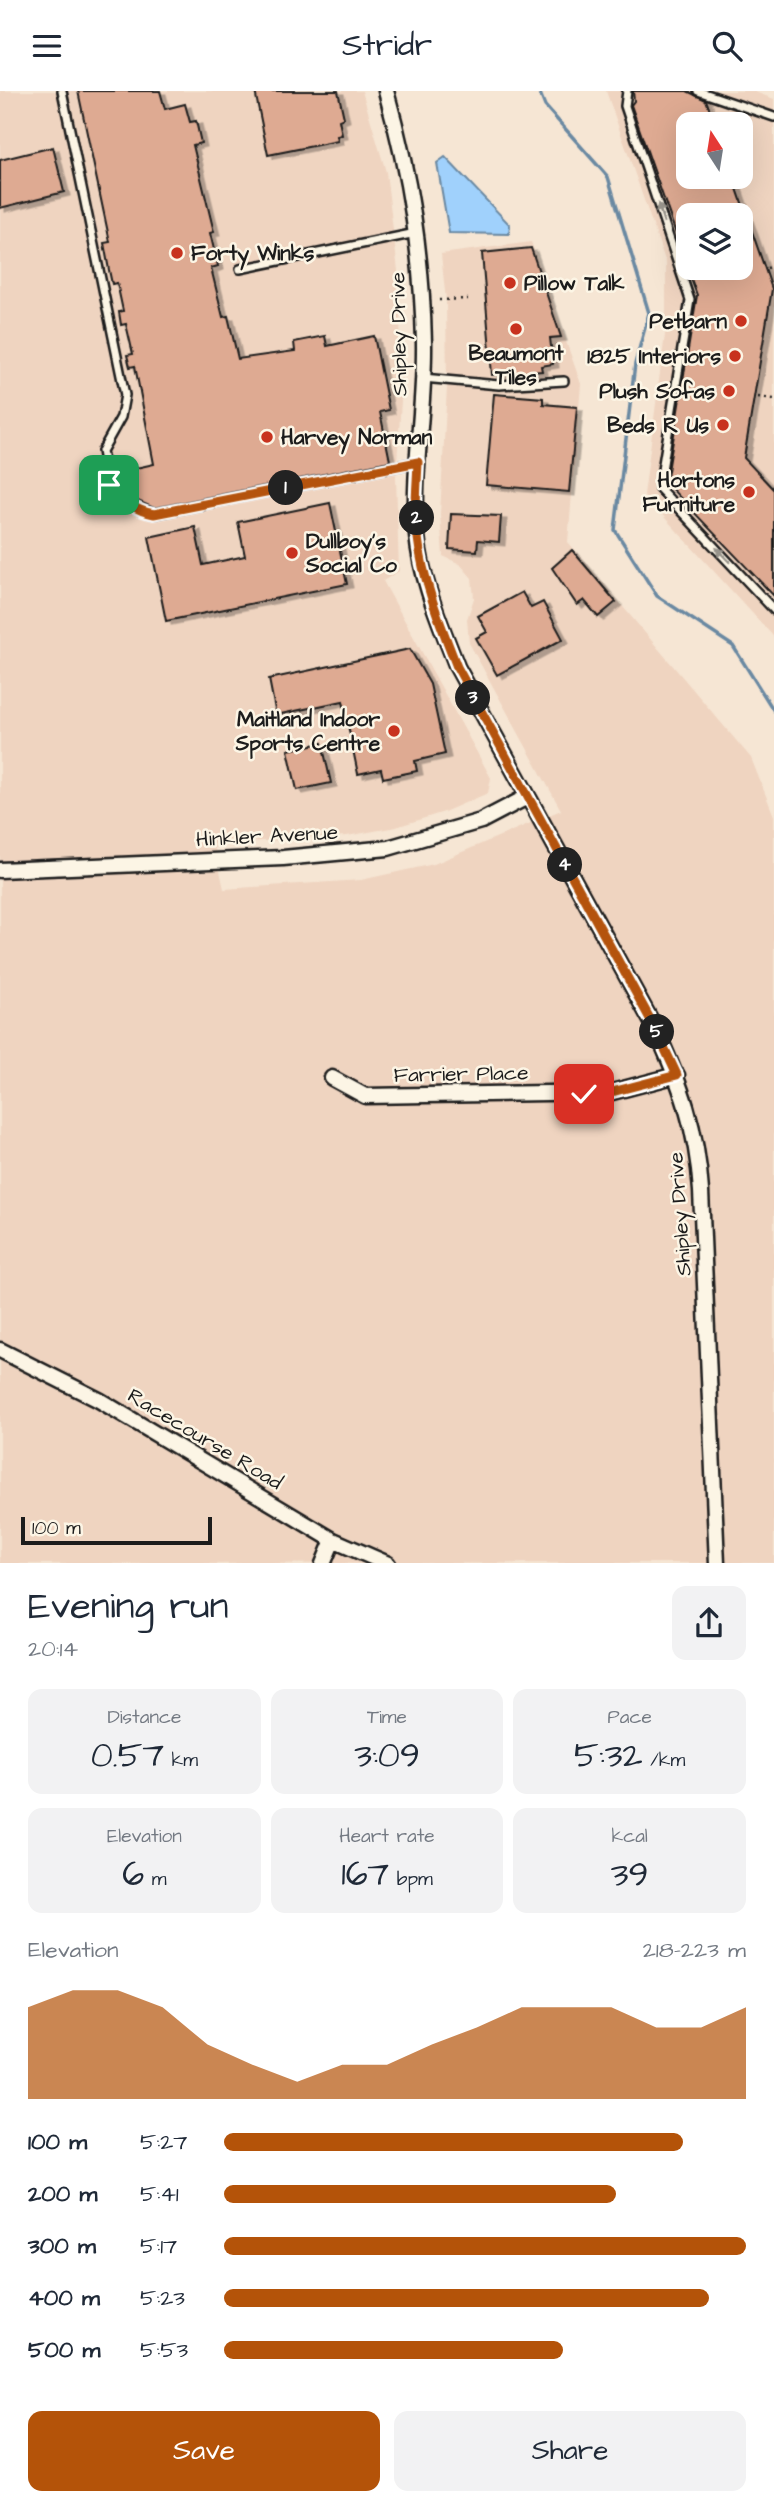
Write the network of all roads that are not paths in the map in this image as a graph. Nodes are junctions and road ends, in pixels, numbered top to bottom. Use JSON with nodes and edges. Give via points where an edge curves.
{"nodes":[{"id":1,"x":62,"y":91,"type":"edge"},
{"id":2,"x":386,"y":91,"type":"edge"},
{"id":3,"x":627,"y":91,"type":"edge"},
{"id":4,"x":698,"y":91,"type":"edge"},
{"id":5,"x":774,"y":117,"type":"edge"},
{"id":6,"x":416,"y":233,"type":"junction"},
{"id":7,"x":240,"y":269,"type":"dead end"},
{"id":8,"x":424,"y":377,"type":"junction"},
{"id":9,"x":564,"y":381,"type":"dead end"},
{"id":10,"x":418,"y":462,"type":"junction"},
{"id":11,"x":772,"y":607,"type":"edge"},
{"id":12,"x":527,"y":797,"type":"junction"},
{"id":13,"x":0,"y":870,"type":"edge"},
{"id":14,"x":677,"y":1075,"type":"junction"},
{"id":15,"x":332,"y":1078,"type":"dead end"},
{"id":16,"x":0,"y":1350,"type":"edge"},
{"id":17,"x":333,"y":1540,"type":"junction"},
{"id":18,"x":323,"y":1563,"type":"edge"},
{"id":19,"x":388,"y":1563,"type":"edge"},
{"id":20,"x":717,"y":1563,"type":"edge"}],
"edges":[{"from":1,"to":10,"type":"lane","via":[[125,395],[121,417],[102,451],[115,494],[142,512],[154,514]]},
{"from":2,"to":6,"type":"street","name":"Shipley Drive","via":[[404,155]]},
{"from":11,"to":3,"type":"lane","one_way":true,"via":[[659,488],[690,300],[625,106]]},
{"from":4,"to":5,"type":"lane"},
{"from":6,"to":7,"type":"lane"},
{"from":6,"to":8,"type":"street","name":"Shipley Drive"},
{"from":8,"to":9,"type":"lane","via":[[499,385]]},
{"from":8,"to":10,"type":"street","name":"Shipley Drive"},
{"from":10,"to":12,"type":"street","name":"Shipley Drive","via":[[417,536],[440,622],[457,667]]},
{"from":12,"to":13,"type":"street","name":"Hinkler Avenue","via":[[481,821],[388,848],[283,858]]},
{"from":12,"to":14,"type":"street","name":"Shipley Drive"},
{"from":14,"to":15,"type":"street","name":"Farrier Place","via":[[612,1092],[407,1096],[365,1096]]},
{"from":14,"to":20,"type":"street","name":"Shipley Drive","via":[[699,1156]]},
{"from":16,"to":17,"type":"street","name":"Racecourse Road","via":[[99,1400]]},
{"from":17,"to":18,"type":"street"},
{"from":17,"to":19,"type":"street","name":"Racecourse Road"}]}
